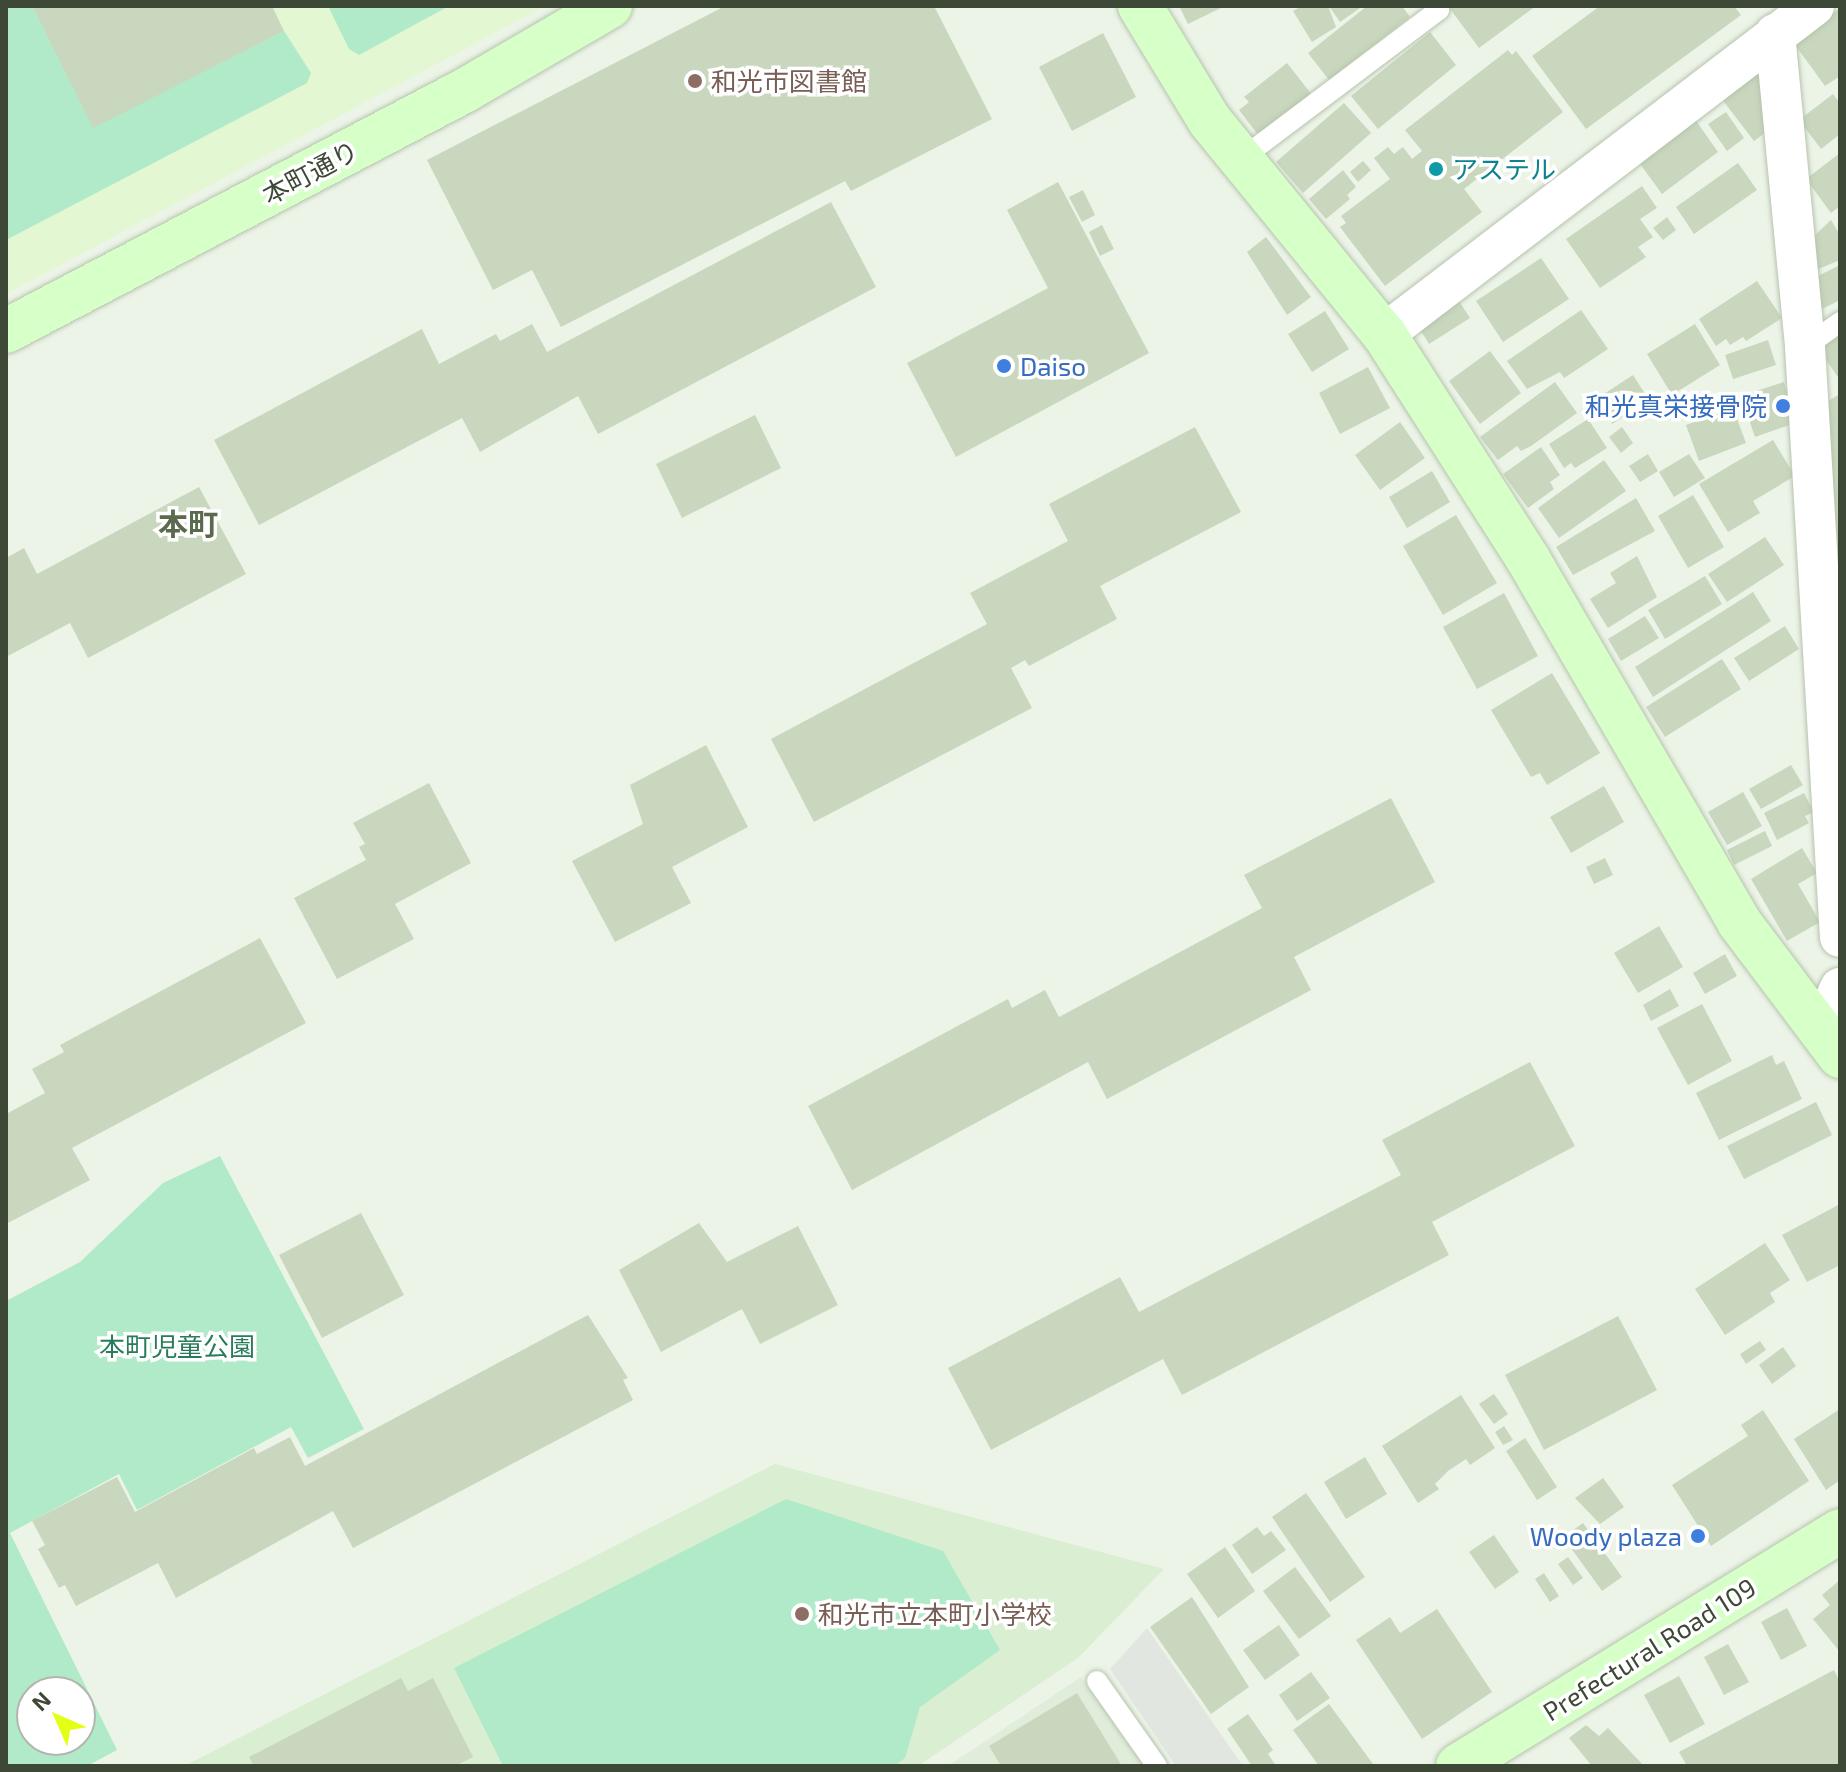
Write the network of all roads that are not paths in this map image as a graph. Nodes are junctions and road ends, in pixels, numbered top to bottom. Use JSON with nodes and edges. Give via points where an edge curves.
{"nodes":[{"id":1,"x":610,"y":6,"type":"edge"},
{"id":2,"x":1140,"y":6,"type":"edge"},
{"id":3,"x":1436,"y":6,"type":"edge"},
{"id":4,"x":1814,"y":6,"type":"edge"},
{"id":5,"x":1775,"y":34,"type":"junction"},
{"id":6,"x":1241,"y":159,"type":"junction"},
{"id":7,"x":1840,"y":322,"type":"edge"},
{"id":8,"x":6,"y":331,"type":"edge"},
{"id":9,"x":1384,"y":334,"type":"junction"},
{"id":10,"x":1805,"y":347,"type":"junction"},
{"id":11,"x":1840,"y":936,"type":"edge"},
{"id":12,"x":1840,"y":988,"type":"edge"},
{"id":13,"x":1831,"y":1042,"type":"edge"},
{"id":14,"x":1840,"y":1531,"type":"edge"},
{"id":15,"x":1097,"y":1681,"type":"dead end"},
{"id":16,"x":1157,"y":1766,"type":"edge"},
{"id":17,"x":1458,"y":1766,"type":"edge"}],
"edges":[{"from":1,"to":8,"type":"street","name":"本町通り","via":[[464,91]]},
{"from":2,"to":6,"type":"street","via":[[1190,94]]},
{"from":3,"to":6,"type":"lane","via":[[1439,10]]},
{"from":4,"to":5,"type":"street"},
{"from":5,"to":9,"type":"street"},
{"from":5,"to":10,"type":"street"},
{"from":6,"to":9,"type":"street"},
{"from":7,"to":10,"type":"lane"},
{"from":9,"to":13,"type":"street","via":[[1528,559],[1739,922]]},
{"from":10,"to":11,"type":"street"},
{"from":12,"to":13,"type":"street"},
{"from":14,"to":17,"type":"street","name":"Prefectural Road 109"},
{"from":15,"to":16,"type":"lane"}]}
